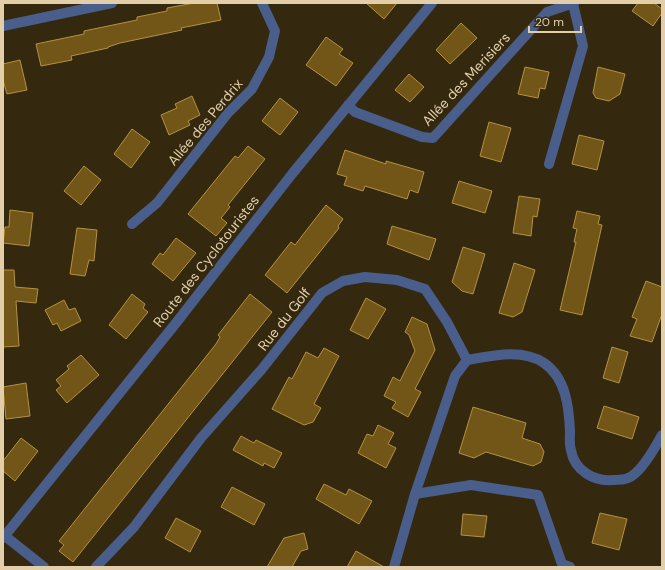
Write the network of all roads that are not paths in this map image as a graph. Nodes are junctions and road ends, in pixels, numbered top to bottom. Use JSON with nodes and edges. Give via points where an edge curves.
{"nodes":[{"id":1,"x":112,"y":3,"type":"edge"},
{"id":2,"x":262,"y":3,"type":"edge"},
{"id":3,"x":432,"y":3,"type":"edge"},
{"id":4,"x":573,"y":4,"type":"edge"},
{"id":5,"x":3,"y":26,"type":"edge"},
{"id":6,"x":348,"y":105,"type":"junction"},
{"id":7,"x":548,"y":164,"type":"dead end"},
{"id":8,"x":132,"y":224,"type":"dead end"},
{"id":9,"x":467,"y":360,"type":"junction"},
{"id":10,"x":662,"y":435,"type":"edge"},
{"id":11,"x":415,"y":494,"type":"junction"},
{"id":12,"x":4,"y":536,"type":"edge"},
{"id":13,"x":44,"y":567,"type":"edge"},
{"id":14,"x":96,"y":567,"type":"edge"},
{"id":15,"x":394,"y":567,"type":"edge"},
{"id":16,"x":570,"y":567,"type":"edge"}],
"edges":[{"from":1,"to":5,"type":"street"},
{"from":2,"to":8,"type":"street","name":"Allée des Perdrix","via":[[275,31],[269,57],[252,89],[228,113],[156,203]]},
{"from":3,"to":6,"type":"street","name":"Route des Cyclotouristes"},
{"from":4,"to":6,"type":"street","name":"Allée des Merisiers","via":[[547,12],[433,138],[422,137],[355,112]]},
{"from":4,"to":7,"type":"street","via":[[583,46]]},
{"from":6,"to":12,"type":"street","name":"Route des Cyclotouristes"},
{"from":9,"to":10,"type":"street","via":[[500,354],[529,355],[544,363],[558,376],[566,394],[570,451],[580,470],[595,479],[630,478],[640,468]]},
{"from":9,"to":11,"type":"street","via":[[455,376]]},
{"from":9,"to":14,"type":"street","name":"Rue du Golf","via":[[447,322],[425,289],[396,280],[365,277],[343,281],[322,293],[262,369],[201,438],[134,527]]},
{"from":11,"to":15,"type":"street"},
{"from":11,"to":16,"type":"street","via":[[471,485],[538,495],[562,564]]},
{"from":12,"to":13,"type":"street"}]}
